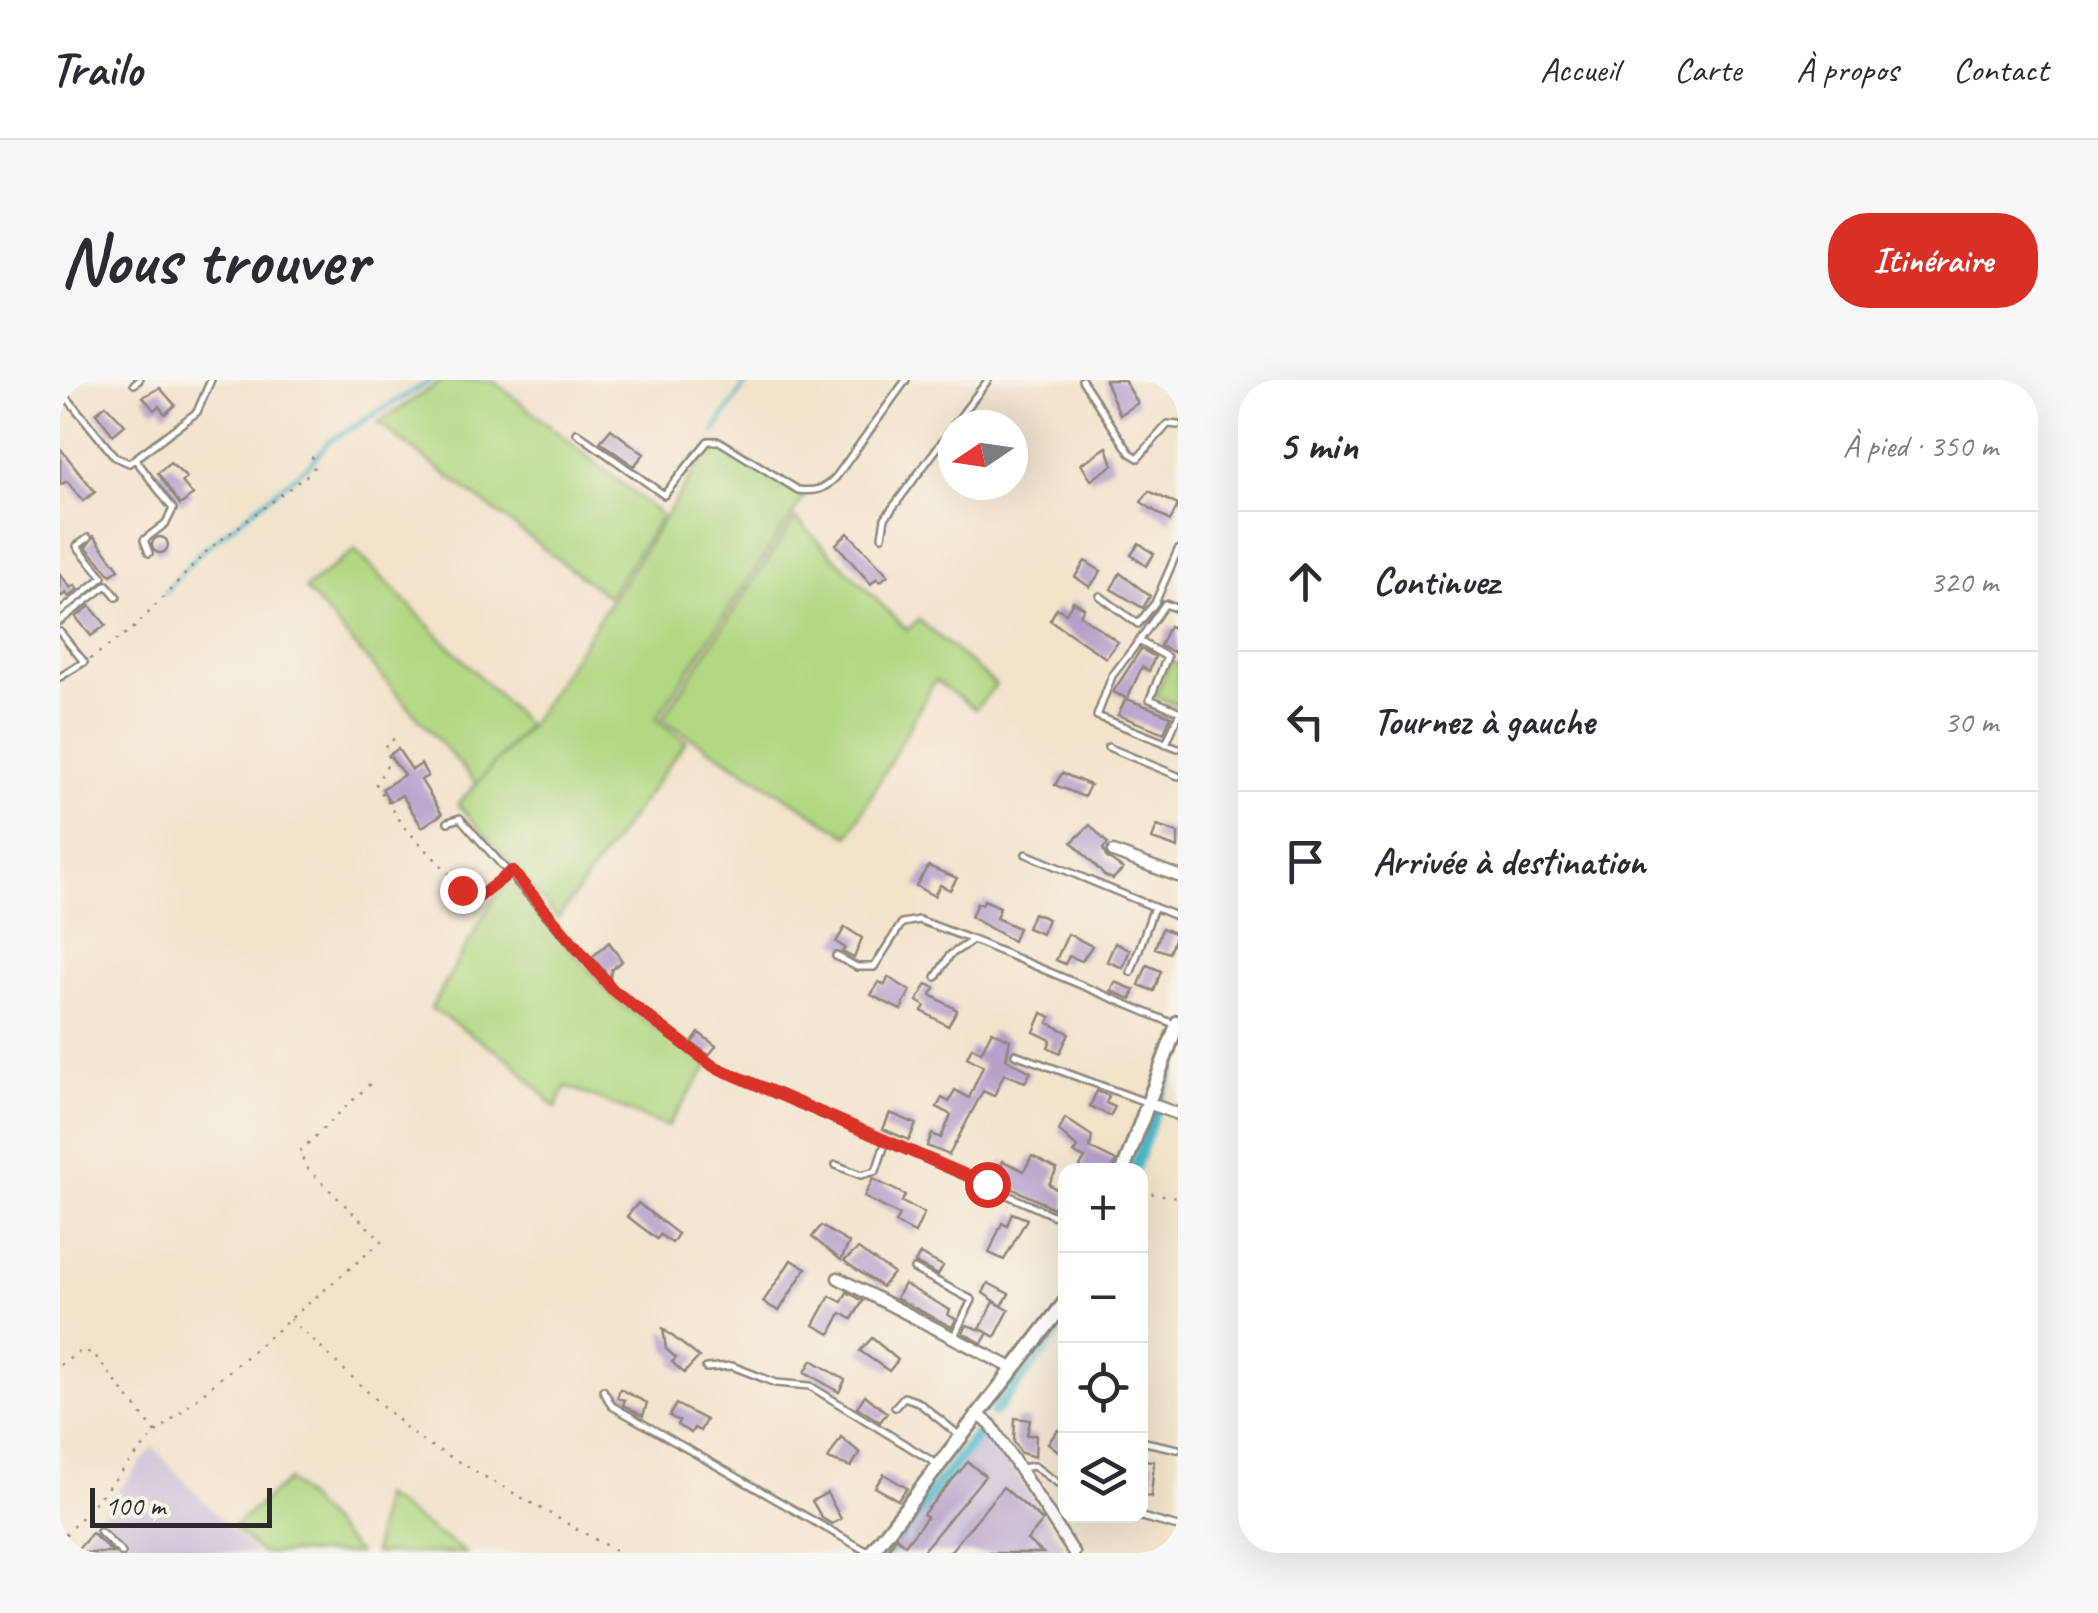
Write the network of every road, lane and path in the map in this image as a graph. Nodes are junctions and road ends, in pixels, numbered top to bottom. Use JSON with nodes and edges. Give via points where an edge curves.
{"nodes":[{"id":1,"x":211,"y":380,"type":"edge"},
{"id":2,"x":906,"y":380,"type":"edge"},
{"id":3,"x":988,"y":380,"type":"edge"},
{"id":4,"x":1082,"y":380,"type":"edge"},
{"id":5,"x":60,"y":389,"type":"edge"},
{"id":6,"x":966,"y":410,"type":"edge"},
{"id":7,"x":1178,"y":425,"type":"edge"},
{"id":8,"x":577,"y":432,"type":"dead end"},
{"id":9,"x":938,"y":447,"type":"edge"},
{"id":10,"x":311,"y":451,"type":"dead end"},
{"id":11,"x":136,"y":460,"type":"junction"},
{"id":12,"x":882,"y":536,"type":"dead end"},
{"id":13,"x":88,"y":538,"type":"dead end"},
{"id":14,"x":1178,"y":550,"type":"edge"},
{"id":15,"x":149,"y":552,"type":"dead end"},
{"id":16,"x":1100,"y":596,"type":"dead end"},
{"id":17,"x":117,"y":597,"type":"dead end"},
{"id":18,"x":1178,"y":609,"type":"edge"},
{"id":19,"x":60,"y":612,"type":"edge"},
{"id":20,"x":60,"y":621,"type":"edge"},
{"id":21,"x":60,"y":632,"type":"edge"},
{"id":22,"x":1139,"y":641,"type":"junction"},
{"id":23,"x":84,"y":662,"type":"junction"},
{"id":24,"x":60,"y":678,"type":"edge"},
{"id":25,"x":1178,"y":714,"type":"edge"},
{"id":26,"x":394,"y":738,"type":"dead end"},
{"id":27,"x":1166,"y":744,"type":"junction"},
{"id":28,"x":1108,"y":746,"type":"dead end"},
{"id":29,"x":1178,"y":748,"type":"edge"},
{"id":30,"x":1178,"y":776,"type":"edge"},
{"id":31,"x":448,"y":822,"type":"dead end"},
{"id":32,"x":1114,"y":852,"type":"dead end"},
{"id":33,"x":1026,"y":854,"type":"dead end"},
{"id":34,"x":512,"y":871,"type":"junction"},
{"id":35,"x":1178,"y":876,"type":"edge"},
{"id":36,"x":1154,"y":906,"type":"junction"},
{"id":37,"x":1178,"y":917,"type":"edge"},
{"id":38,"x":974,"y":940,"type":"junction"},
{"id":39,"x":836,"y":956,"type":"dead end"},
{"id":40,"x":1131,"y":972,"type":"dead end"},
{"id":41,"x":936,"y":977,"type":"dead end"},
{"id":42,"x":1178,"y":1024,"type":"edge"},
{"id":43,"x":1015,"y":1054,"type":"dead end"},
{"id":44,"x":375,"y":1079,"type":"dead end"},
{"id":45,"x":1154,"y":1105,"type":"junction"},
{"id":46,"x":1178,"y":1114,"type":"edge"},
{"id":47,"x":886,"y":1141,"type":"junction"},
{"id":48,"x":1126,"y":1163,"type":"edge"},
{"id":49,"x":836,"y":1165,"type":"dead end"},
{"id":50,"x":1148,"y":1193,"type":"edge"},
{"id":51,"x":1178,"y":1197,"type":"edge"},
{"id":52,"x":1058,"y":1217,"type":"edge"},
{"id":53,"x":914,"y":1268,"type":"dead end"},
{"id":54,"x":838,"y":1278,"type":"dead end"},
{"id":55,"x":1058,"y":1311,"type":"edge"},
{"id":56,"x":288,"y":1318,"type":"junction"},
{"id":57,"x":953,"y":1338,"type":"junction"},
{"id":58,"x":60,"y":1365,"type":"edge"},
{"id":59,"x":706,"y":1368,"type":"dead end"},
{"id":60,"x":1014,"y":1369,"type":"junction"},
{"id":61,"x":603,"y":1390,"type":"dead end"},
{"id":62,"x":895,"y":1406,"type":"dead end"},
{"id":63,"x":979,"y":1415,"type":"junction"},
{"id":64,"x":156,"y":1433,"type":"junction"},
{"id":65,"x":961,"y":1437,"type":"junction"},
{"id":66,"x":1148,"y":1443,"type":"edge"},
{"id":67,"x":1178,"y":1449,"type":"edge"},
{"id":68,"x":939,"y":1466,"type":"junction"},
{"id":69,"x":1019,"y":1468,"type":"junction"},
{"id":70,"x":1058,"y":1483,"type":"edge"},
{"id":71,"x":1148,"y":1519,"type":"edge"},
{"id":72,"x":1178,"y":1527,"type":"edge"},
{"id":73,"x":100,"y":1532,"type":"dead end"},
{"id":74,"x":60,"y":1541,"type":"edge"},
{"id":75,"x":122,"y":1553,"type":"edge"},
{"id":76,"x":619,"y":1553,"type":"edge"},
{"id":77,"x":871,"y":1553,"type":"edge"},
{"id":78,"x":1074,"y":1553,"type":"edge"}],
"edges":[{"from":1,"to":11,"type":"lane","via":[[197,412]]},
{"from":2,"to":8,"type":"lane","via":[[836,477],[812,492],[708,440],[664,495]]},
{"from":3,"to":6,"type":"lane"},
{"from":4,"to":7,"type":"lane","via":[[1138,458],[1168,424]]},
{"from":5,"to":11,"type":"lane","via":[[115,457]]},
{"from":9,"to":12,"type":"lane","via":[[885,518]]},
{"from":10,"to":23,"type":"path","via":[[314,467],[306,476],[208,549],[136,627]]},
{"from":11,"to":15,"type":"lane","via":[[173,508],[144,540]]},
{"from":13,"to":19,"type":"lane","via":[[78,546],[103,577]]},
{"from":14,"to":16,"type":"lane","via":[[1138,624]]},
{"from":17,"to":20,"type":"lane","via":[[107,585]]},
{"from":18,"to":22,"type":"lane","via":[[1165,604]]},
{"from":21,"to":23,"type":"lane"},
{"from":22,"to":25,"type":"lane","via":[[1166,657],[1150,700]]},
{"from":22,"to":27,"type":"lane","via":[[1112,676],[1096,716]]},
{"from":23,"to":24,"type":"lane"},
{"from":25,"to":27,"type":"lane"},
{"from":26,"to":34,"type":"path","via":[[386,744],[388,762],[376,784],[405,828],[472,896]]},
{"from":27,"to":29,"type":"lane"},
{"from":28,"to":30,"type":"lane"},
{"from":31,"to":34,"type":"lane","via":[[460,818]]},
{"from":32,"to":35,"type":"street"},
{"from":33,"to":36,"type":"lane"},
{"from":34,"to":47,"type":"lane","via":[[612,989],[713,1066]]},
{"from":36,"to":37,"type":"lane"},
{"from":36,"to":40,"type":"lane"},
{"from":38,"to":39,"type":"lane","via":[[919,920],[902,922],[874,968]]},
{"from":38,"to":41,"type":"lane","via":[[950,955]]},
{"from":38,"to":42,"type":"lane"},
{"from":42,"to":45,"type":"street"},
{"from":43,"to":45,"type":"lane"},
{"from":44,"to":56,"type":"path","via":[[299,1152],[308,1170],[382,1242]]},
{"from":45,"to":46,"type":"street"},
{"from":45,"to":48,"type":"street"},
{"from":47,"to":49,"type":"lane","via":[[876,1172],[861,1175]]},
{"from":47,"to":52,"type":"lane"},
{"from":50,"to":51,"type":"path"},
{"from":53,"to":57,"type":"lane","via":[[972,1300]]},
{"from":54,"to":57,"type":"street"},
{"from":55,"to":60,"type":"street"},
{"from":56,"to":64,"type":"path"},
{"from":56,"to":76,"type":"path","via":[[416,1438]]},
{"from":57,"to":60,"type":"street"},
{"from":58,"to":64,"type":"path","via":[[81,1351],[93,1353]]},
{"from":59,"to":68,"type":"lane","via":[[732,1366],[776,1383],[810,1386]]},
{"from":60,"to":63,"type":"street"},
{"from":61,"to":77,"type":"lane","via":[[612,1406]]},
{"from":62,"to":65,"type":"lane","via":[[904,1397],[918,1402]]},
{"from":63,"to":65,"type":"street"},
{"from":63,"to":69,"type":"street"},
{"from":64,"to":74,"type":"path"},
{"from":65,"to":68,"type":"street"},
{"from":66,"to":67,"type":"lane"},
{"from":68,"to":77,"type":"street"},
{"from":69,"to":70,"type":"lane","via":[[1034,1466]]},
{"from":69,"to":78,"type":"street"},
{"from":71,"to":72,"type":"lane"},
{"from":73,"to":75,"type":"lane"}]}
